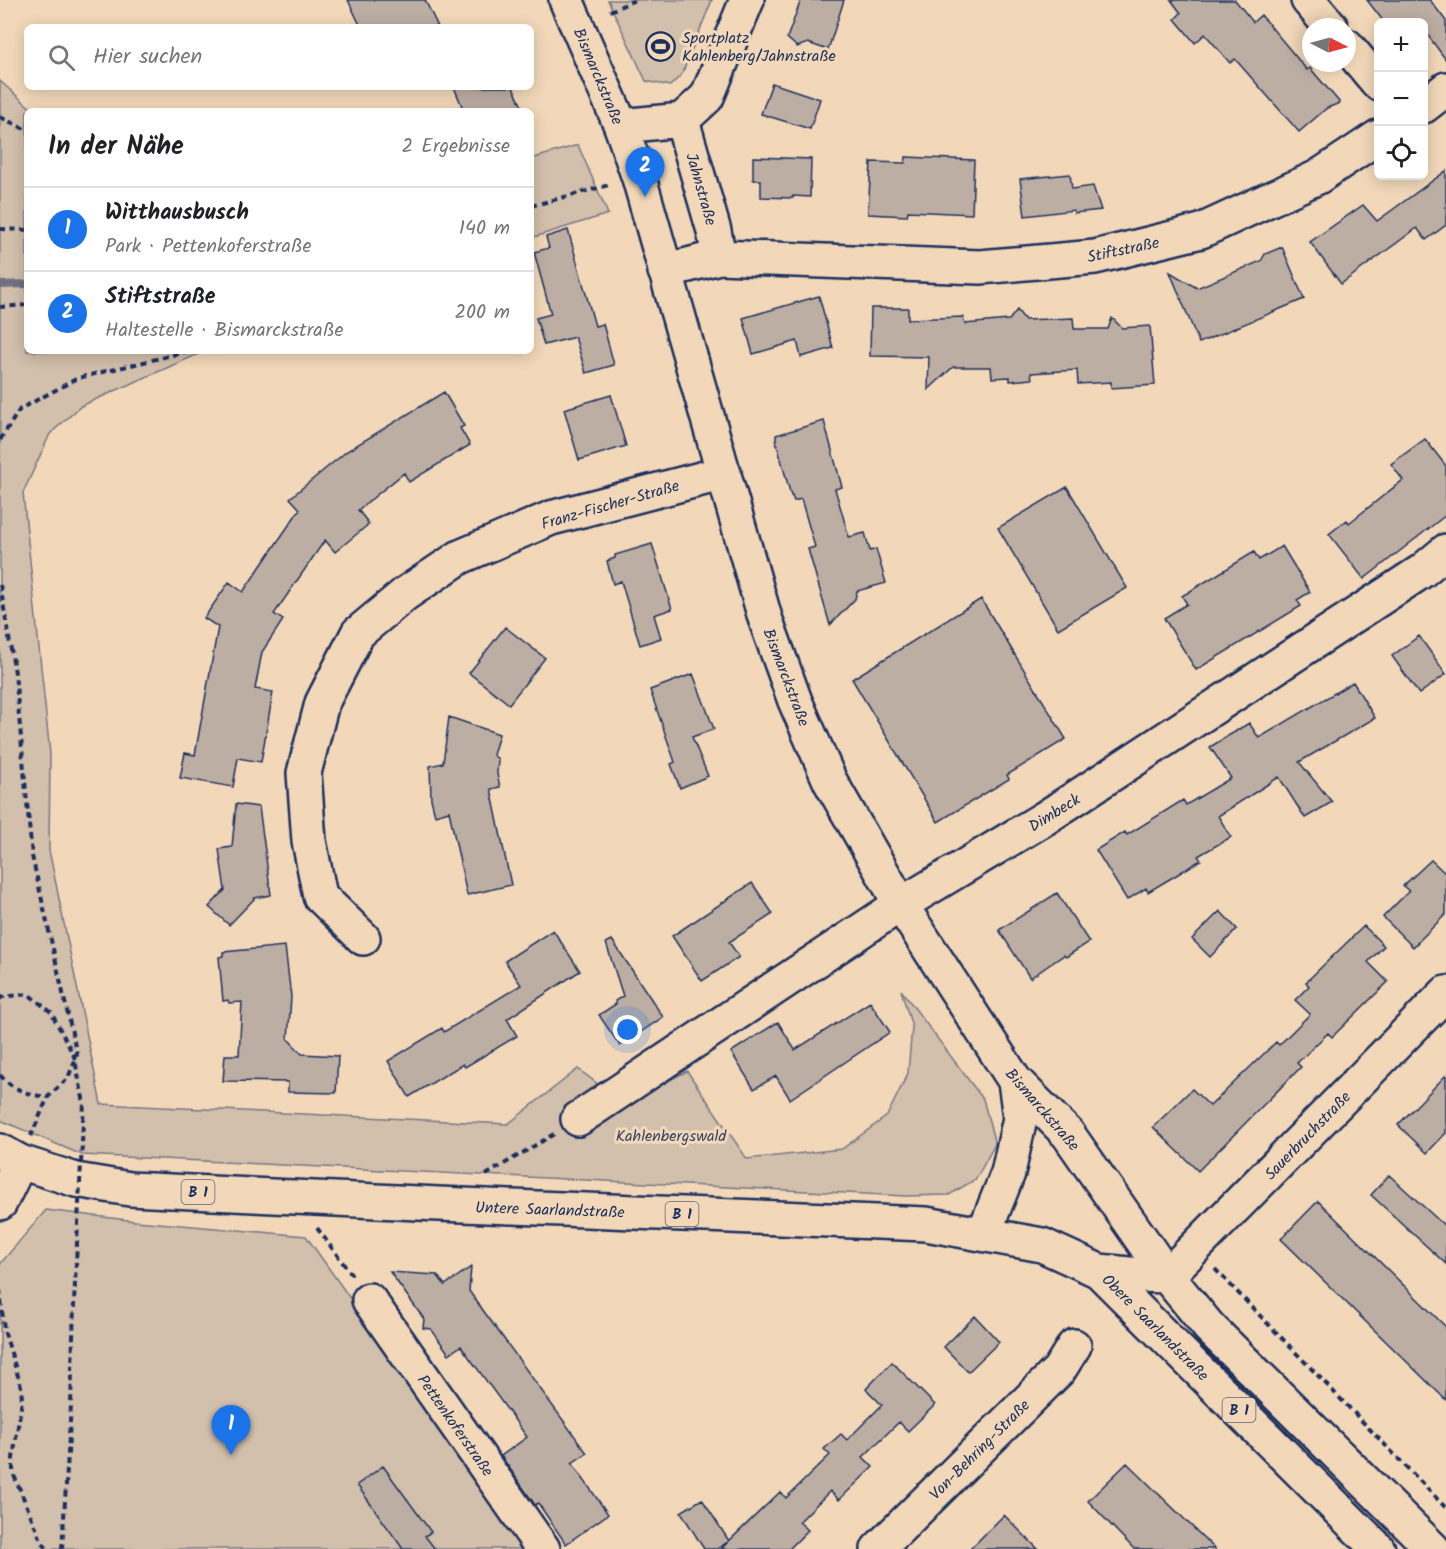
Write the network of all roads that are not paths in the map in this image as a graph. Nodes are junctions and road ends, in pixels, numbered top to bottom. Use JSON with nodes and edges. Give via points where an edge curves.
{"nodes":[{"id":1,"x":566,"y":0,"type":"edge"},
{"id":2,"x":747,"y":0,"type":"edge"},
{"id":3,"x":1308,"y":0,"type":"edge"},
{"id":4,"x":1323,"y":18,"type":"edge"},
{"id":5,"x":1356,"y":57,"type":"edge"},
{"id":6,"x":1374,"y":78,"type":"edge"},
{"id":7,"x":1446,"y":89,"type":"edge"},
{"id":8,"x":1428,"y":103,"type":"edge"},
{"id":9,"x":682,"y":120,"type":"junction"},
{"id":10,"x":621,"y":126,"type":"junction"},
{"id":11,"x":1374,"y":140,"type":"edge"},
{"id":12,"x":719,"y":257,"type":"junction"},
{"id":13,"x":665,"y":271,"type":"junction"},
{"id":14,"x":724,"y":473,"type":"junction"},
{"id":15,"x":1446,"y":551,"type":"edge"},
{"id":16,"x":901,"y":905,"type":"junction"},
{"id":17,"x":363,"y":939,"type":"dead end"},
{"id":18,"x":1446,"y":993,"type":"edge"},
{"id":19,"x":1015,"y":1081,"type":"junction"},
{"id":20,"x":578,"y":1119,"type":"road end"},
{"id":21,"x":10,"y":1156,"type":"edge"},
{"id":22,"x":0,"y":1203,"type":"edge"},
{"id":23,"x":984,"y":1233,"type":"junction"},
{"id":24,"x":1099,"y":1271,"type":"junction"},
{"id":25,"x":1167,"y":1276,"type":"junction"},
{"id":26,"x":369,"y":1300,"type":"road end"},
{"id":27,"x":1074,"y":1346,"type":"dead end"},
{"id":28,"x":543,"y":1549,"type":"edge"},
{"id":29,"x":878,"y":1549,"type":"edge"},
{"id":30,"x":1378,"y":1549,"type":"edge"},
{"id":31,"x":1432,"y":1549,"type":"edge"}],
"edges":[{"from":1,"to":10,"type":"street","name":"Bismarckstraße"},
{"from":2,"to":9,"type":"street","via":[[707,97]]},
{"from":3,"to":4,"type":"street"},
{"from":5,"to":6,"type":"street"},
{"from":7,"to":8,"type":"street"},
{"from":9,"to":10,"type":"street"},
{"from":9,"to":12,"type":"street","name":"Jahnstraße"},
{"from":10,"to":13,"type":"street","name":"Bismarckstraße"},
{"from":11,"to":12,"type":"street","name":"Stiftstraße","via":[[1318,177],[1201,231],[1095,257],[980,267]]},
{"from":12,"to":13,"type":"street","name":"Stiftstraße"},
{"from":13,"to":14,"type":"street","name":"Bismarckstraße"},
{"from":14,"to":16,"type":"street","name":"Bismarckstraße","via":[[765,618],[795,701],[830,781]]},
{"from":14,"to":17,"type":"street","name":"Franz-Fischer-Straße","via":[[551,518],[460,557],[405,594],[358,633],[322,703],[304,773],[309,841],[320,896]]},
{"from":15,"to":16,"type":"street","name":"Dimbeck","via":[[1422,571],[1045,818]]},
{"from":16,"to":19,"type":"street","name":"Bismarckstraße"},
{"from":16,"to":20,"type":"street","name":"Dimbeck"},
{"from":18,"to":25,"type":"street","name":"Sauerbruchstraße"},
{"from":19,"to":23,"type":"street","via":[[1020,1118],[1008,1173]]},
{"from":19,"to":25,"type":"street","name":"Bismarckstraße","via":[[1068,1134]]},
{"from":21,"to":22,"type":"street"},
{"from":21,"to":23,"type":"street","name":"Untere Saarlandstraße","number":"B 1","via":[[76,1180],[130,1189],[926,1224]]},
{"from":23,"to":24,"type":"street","name":"Untere Saarlandstraße","number":"B 1","via":[[1042,1245]]},
{"from":24,"to":25,"type":"street","name":"Obere Saarlandstraße","number":"B 1"},
{"from":24,"to":30,"type":"street","name":"Obere Saarlandstraße","number":"B 1"},
{"from":25,"to":31,"type":"street","number":"B 1","via":[[1209,1327]]},
{"from":26,"to":28,"type":"street","name":"Pettenkoferstraße"},
{"from":27,"to":29,"type":"street","name":"Von-Behring-Straße","via":[[1059,1370]]}]}
